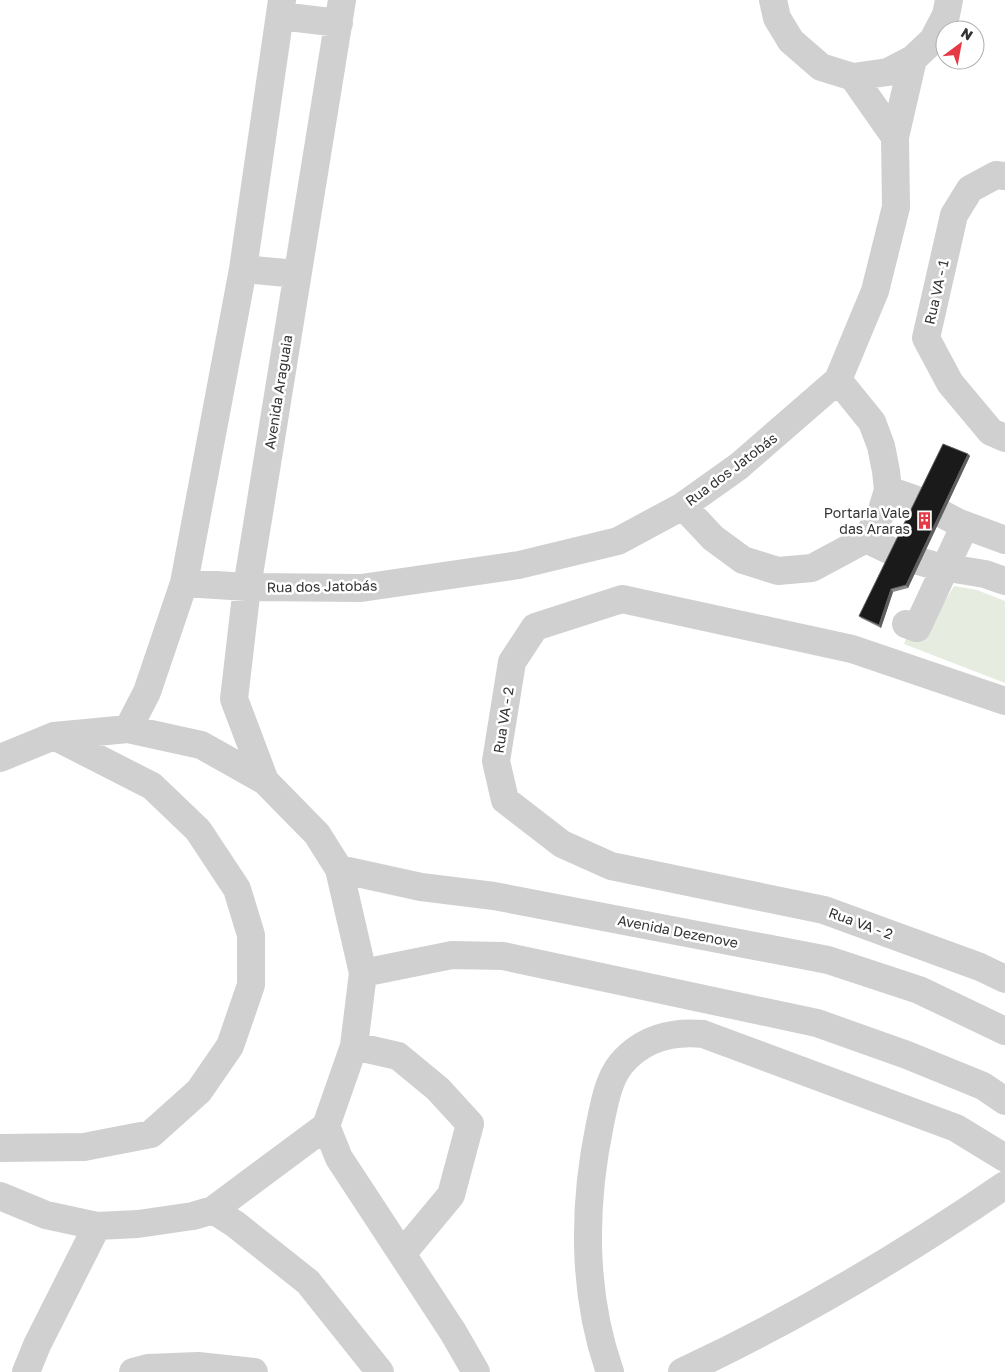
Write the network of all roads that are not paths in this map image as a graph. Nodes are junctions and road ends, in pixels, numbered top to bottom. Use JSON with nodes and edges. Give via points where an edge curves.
{"nodes":[{"id":1,"x":773,"y":0,"type":"edge"},
{"id":2,"x":949,"y":0,"type":"edge"},
{"id":3,"x":281,"y":8,"type":"edge"},
{"id":4,"x":341,"y":11,"type":"edge"},
{"id":5,"x":913,"y":60,"type":"junction"},
{"id":6,"x":853,"y":77,"type":"junction"},
{"id":7,"x":895,"y":137,"type":"junction"},
{"id":8,"x":1005,"y":176,"type":"edge"},
{"id":9,"x":243,"y":269,"type":"junction"},
{"id":10,"x":297,"y":274,"type":"junction"},
{"id":11,"x":838,"y":380,"type":"junction"},
{"id":12,"x":1005,"y":438,"type":"edge"},
{"id":13,"x":888,"y":490,"type":"junction"},
{"id":14,"x":683,"y":506,"type":"junction"},
{"id":15,"x":965,"y":525,"type":"junction"},
{"id":16,"x":866,"y":539,"type":"junction"},
{"id":17,"x":1005,"y":540,"type":"edge"},
{"id":18,"x":945,"y":567,"type":"junction"},
{"id":19,"x":1005,"y":581,"type":"edge"},
{"id":20,"x":184,"y":583,"type":"junction"},
{"id":21,"x":247,"y":587,"type":"junction"},
{"id":22,"x":906,"y":624,"type":"dead end"},
{"id":23,"x":1005,"y":701,"type":"edge"},
{"id":24,"x":128,"y":729,"type":"junction"},
{"id":25,"x":54,"y":736,"type":"junction"},
{"id":26,"x":0,"y":758,"type":"edge"},
{"id":27,"x":265,"y":781,"type":"junction"},
{"id":28,"x":339,"y":869,"type":"junction"},
{"id":29,"x":363,"y":973,"type":"junction"},
{"id":30,"x":1005,"y":979,"type":"edge"},
{"id":31,"x":1005,"y":1031,"type":"edge"},
{"id":32,"x":354,"y":1046,"type":"junction"},
{"id":33,"x":1005,"y":1100,"type":"edge"},
{"id":34,"x":326,"y":1126,"type":"junction"},
{"id":35,"x":0,"y":1148,"type":"edge"},
{"id":36,"x":1005,"y":1158,"type":"edge"},
{"id":37,"x":1005,"y":1184,"type":"edge"},
{"id":38,"x":0,"y":1196,"type":"edge"},
{"id":39,"x":213,"y":1210,"type":"junction"},
{"id":40,"x":97,"y":1226,"type":"junction"},
{"id":41,"x":402,"y":1254,"type":"junction"},
{"id":42,"x":26,"y":1372,"type":"edge"},
{"id":43,"x":133,"y":1372,"type":"edge"},
{"id":44,"x":254,"y":1372,"type":"edge"},
{"id":45,"x":380,"y":1372,"type":"edge"},
{"id":46,"x":476,"y":1372,"type":"edge"},
{"id":47,"x":610,"y":1372,"type":"edge"},
{"id":48,"x":682,"y":1372,"type":"edge"}],
"edges":[{"from":1,"to":6,"type":"street","via":[[777,18],[791,41],[821,67]]},
{"from":2,"to":5,"type":"street","via":[[946,15],[933,40]]},
{"from":3,"to":4,"type":"street"},
{"from":3,"to":9,"type":"street"},
{"from":4,"to":10,"type":"street","name":"Avenida Araguaia"},
{"from":5,"to":6,"type":"street","via":[[888,72]]},
{"from":5,"to":7,"type":"street","name":"Rua dos Jatobás"},
{"from":6,"to":7,"type":"street"},
{"from":7,"to":11,"type":"street","name":"Rua dos Jatobás","via":[[896,207],[875,291]]},
{"from":8,"to":12,"type":"street","name":"Rua VA - 1","via":[[996,175],[970,189],[954,215],[926,338],[950,383],[991,432]]},
{"from":9,"to":10,"type":"street"},
{"from":9,"to":20,"type":"street"},
{"from":10,"to":21,"type":"street","name":"Avenida Araguaia"},
{"from":11,"to":13,"type":"street","via":[[872,422],[881,446]]},
{"from":11,"to":14,"type":"street","name":"Rua dos Jatobás","via":[[739,466]]},
{"from":13,"to":15,"type":"street","via":[[914,499]]},
{"from":13,"to":16,"type":"street","via":[[881,514]]},
{"from":14,"to":16,"type":"street","via":[[713,538],[743,560],[778,571],[812,568]]},
{"from":14,"to":21,"type":"street","name":"Rua dos Jatobás","via":[[618,540],[519,565],[361,588]]},
{"from":15,"to":17,"type":"street"},
{"from":15,"to":18,"type":"street"},
{"from":16,"to":18,"type":"street","via":[[904,557]]},
{"from":18,"to":19,"type":"street"},
{"from":18,"to":22,"type":"street","via":[[918,628]]},
{"from":20,"to":21,"type":"street","name":"Rua dos Jatobás"},
{"from":20,"to":24,"type":"street","via":[[147,692]]},
{"from":21,"to":27,"type":"street","name":"Avenida Araguaia","via":[[234,700]]},
{"from":23,"to":30,"type":"street","name":"Rua VA - 2","via":[[852,649],[622,599],[535,627],[512,662],[496,761],[505,800],[562,844],[611,866],[824,910]]},
{"from":24,"to":25,"type":"street"},
{"from":24,"to":27,"type":"street","via":[[200,745]]},
{"from":25,"to":26,"type":"street"},
{"from":25,"to":35,"type":"street","via":[[152,786],[198,830],[237,889],[251,935],[251,985],[230,1046],[199,1091],[151,1134],[84,1147]]},
{"from":27,"to":28,"type":"street","via":[[317,834]]},
{"from":28,"to":29,"type":"street"},
{"from":28,"to":31,"type":"street","name":"Avenida Dezenove","via":[[828,960],[919,990]]},
{"from":29,"to":32,"type":"street"},
{"from":29,"to":33,"type":"street","via":[[452,955],[503,956],[817,1023],[983,1086]]},
{"from":32,"to":34,"type":"street"},
{"from":32,"to":41,"type":"street","via":[[398,1056],[438,1089],[470,1124],[451,1195]]},
{"from":34,"to":39,"type":"street"},
{"from":34,"to":41,"type":"street","via":[[339,1158]]},
{"from":36,"to":47,"type":"street","via":[[956,1128],[703,1034],[672,1034],[643,1046],[614,1075],[602,1113],[589,1190],[589,1264],[596,1316]]},
{"from":37,"to":48,"type":"street","via":[[849,1284]]},
{"from":38,"to":40,"type":"street","via":[[46,1215]]},
{"from":39,"to":40,"type":"street","via":[[138,1224]]},
{"from":39,"to":45,"type":"street","via":[[308,1282]]},
{"from":40,"to":42,"type":"street"},
{"from":41,"to":46,"type":"street"},
{"from":43,"to":44,"type":"street","via":[[148,1368],[198,1366]]}]}
